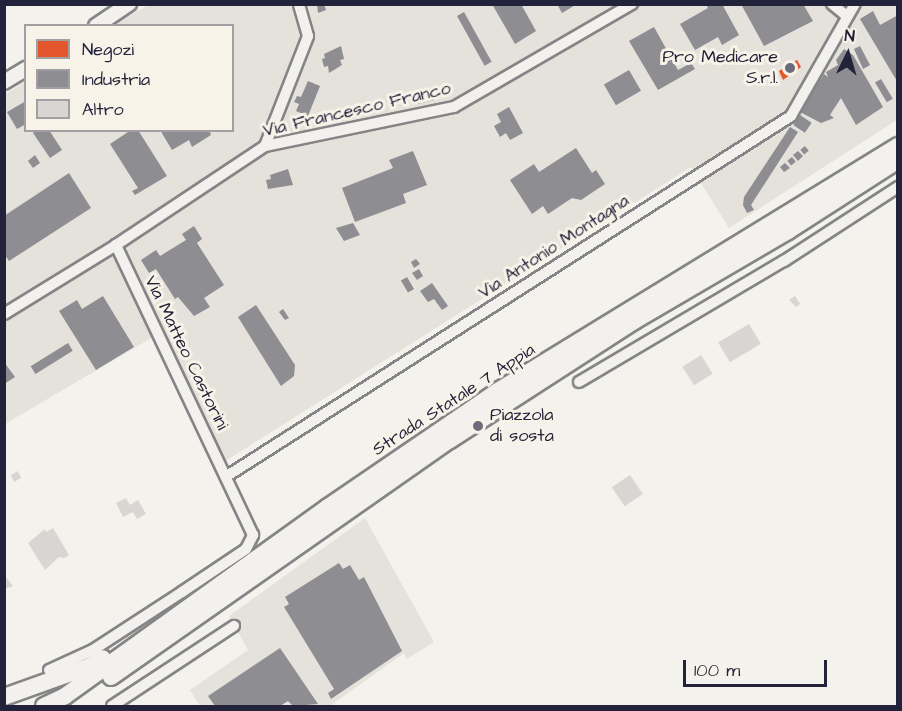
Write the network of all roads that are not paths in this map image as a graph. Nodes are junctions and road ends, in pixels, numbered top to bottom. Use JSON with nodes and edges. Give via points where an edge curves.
{"nodes":[{"id":1,"x":129,"y":4,"type":"edge"},
{"id":2,"x":299,"y":4,"type":"edge"},
{"id":3,"x":632,"y":4,"type":"edge"},
{"id":4,"x":832,"y":4,"type":"edge"},
{"id":5,"x":855,"y":4,"type":"edge"},
{"id":6,"x":847,"y":16,"type":"junction"},
{"id":7,"x":99,"y":24,"type":"edge"},
{"id":8,"x":24,"y":70,"type":"edge"},
{"id":9,"x":4,"y":82,"type":"edge"},
{"id":10,"x":265,"y":146,"type":"junction"},
{"id":11,"x":897,"y":146,"type":"edge"},
{"id":12,"x":897,"y":160,"type":"edge"},
{"id":13,"x":897,"y":187,"type":"edge"},
{"id":14,"x":116,"y":245,"type":"junction"},
{"id":15,"x":4,"y":314,"type":"edge"},
{"id":16,"x":579,"y":382,"type":"dead end"},
{"id":17,"x":227,"y":476,"type":"junction"},
{"id":18,"x":218,"y":586,"type":"junction"},
{"id":19,"x":234,"y":626,"type":"dead end"},
{"id":20,"x":49,"y":670,"type":"dead end"},
{"id":21,"x":4,"y":696,"type":"edge"},
{"id":22,"x":44,"y":706,"type":"edge"},
{"id":23,"x":69,"y":706,"type":"edge"},
{"id":24,"x":112,"y":706,"type":"edge"}],
"edges":[{"from":1,"to":7,"type":"street"},
{"from":2,"to":10,"type":"street","via":[[308,36]]},
{"from":3,"to":10,"type":"street","name":"Via Francesco Franco","via":[[454,107]]},
{"from":4,"to":6,"type":"street"},
{"from":5,"to":6,"type":"street","name":"Via Antonio Montagna"},
{"from":6,"to":17,"type":"street","name":"Via Antonio Montagna","via":[[791,116]]},
{"from":8,"to":9,"type":"street"},
{"from":10,"to":14,"type":"street","name":"Via Francesco Franco"},
{"from":11,"to":18,"type":"highway","name":"Strada Statale 7 Appia","via":[[498,391]]},
{"from":12,"to":23,"type":"highway","name":"Strada Statale 7 Appia","via":[[788,231],[634,321],[450,440]]},
{"from":13,"to":16,"type":"street","via":[[784,261]]},
{"from":14,"to":15,"type":"street","name":"Via Francesco Franco"},
{"from":14,"to":17,"type":"street","name":"Via Matteo Castorini"},
{"from":17,"to":20,"type":"street","name":"Via Matteo Castorini","via":[[253,535],[246,549],[93,650]]},
{"from":18,"to":21,"type":"highway","via":[[88,667]]},
{"from":18,"to":22,"type":"highway","name":"Strada Statale 7 Appia","via":[[65,696]]},
{"from":19,"to":24,"type":"street"}]}
